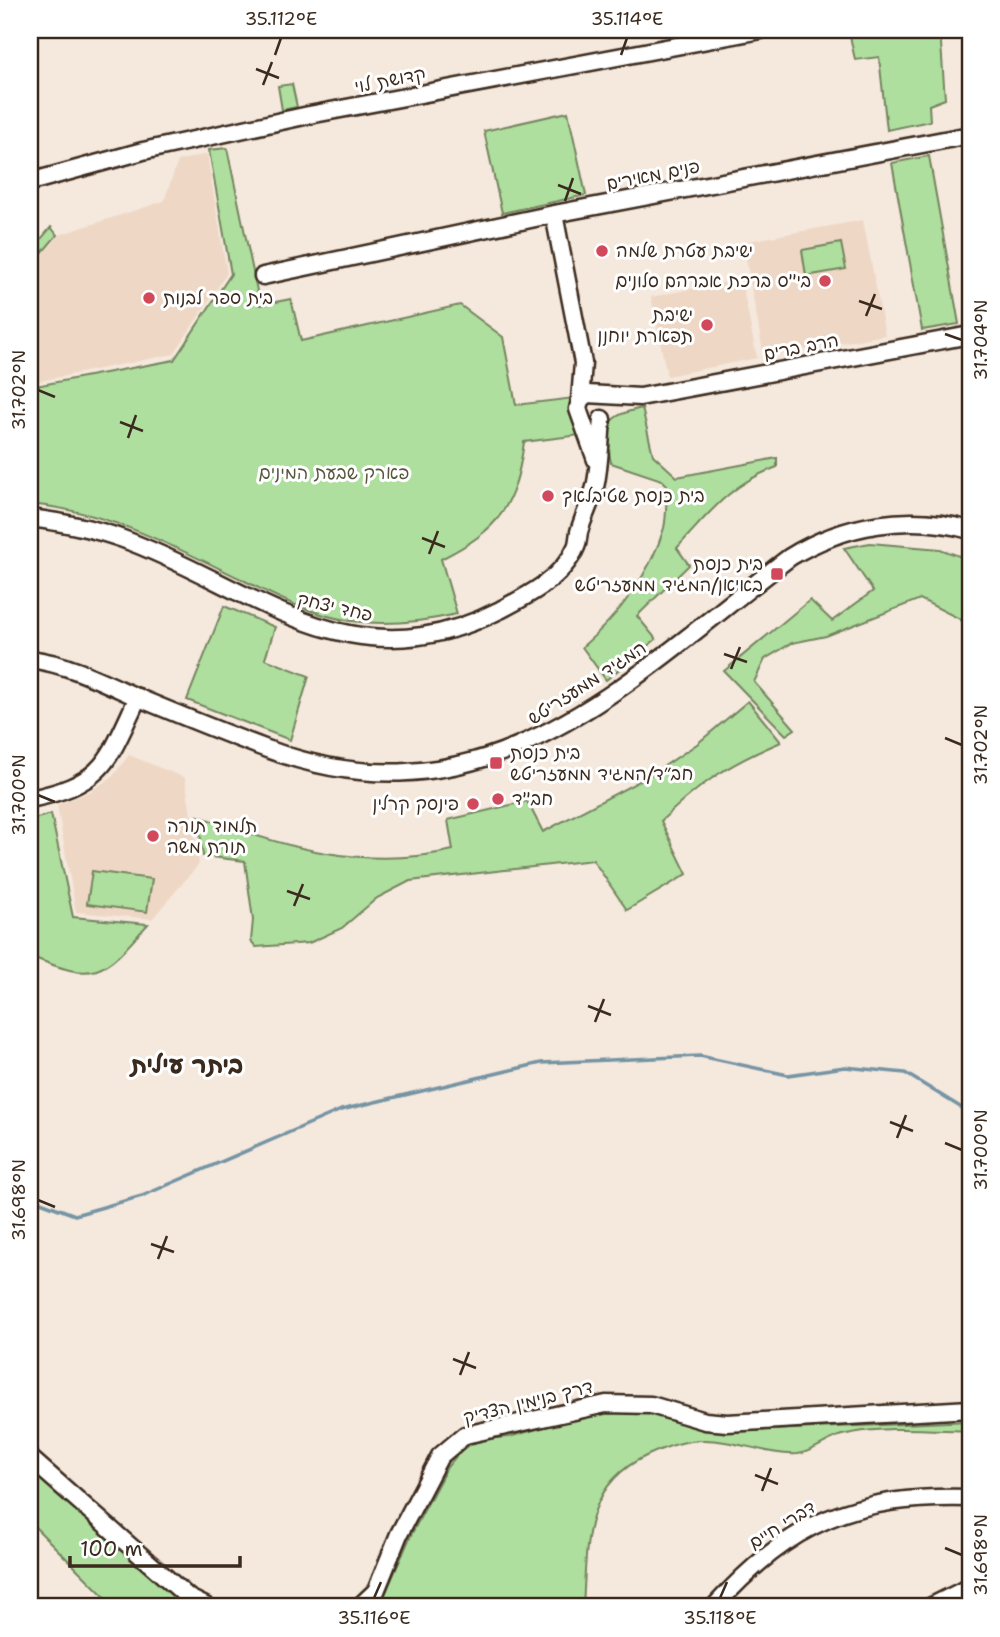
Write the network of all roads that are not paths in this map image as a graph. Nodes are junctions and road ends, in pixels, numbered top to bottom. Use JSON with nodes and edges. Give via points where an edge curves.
{"nodes":[{"id":1,"x":761,"y":30,"type":"edge"},
{"id":2,"x":970,"y":135,"type":"edge"},
{"id":3,"x":30,"y":182,"type":"edge"},
{"id":4,"x":554,"y":214,"type":"junction"},
{"id":5,"x":263,"y":276,"type":"dead end"},
{"id":6,"x":970,"y":335,"type":"edge"},
{"id":7,"x":583,"y":363,"type":"junction"},
{"id":8,"x":600,"y":396,"type":"junction"},
{"id":9,"x":640,"y":397,"type":"junction"},
{"id":10,"x":580,"y":400,"type":"junction"},
{"id":11,"x":604,"y":417,"type":"junction"},
{"id":12,"x":584,"y":420,"type":"junction"},
{"id":13,"x":597,"y":462,"type":"junction"},
{"id":14,"x":30,"y":518,"type":"edge"},
{"id":15,"x":897,"y":523,"type":"junction"},
{"id":16,"x":970,"y":530,"type":"edge"},
{"id":17,"x":970,"y":540,"type":"edge"},
{"id":18,"x":30,"y":659,"type":"edge"},
{"id":19,"x":138,"y":697,"type":"junction"},
{"id":20,"x":30,"y":799,"type":"edge"},
{"id":21,"x":970,"y":1409,"type":"edge"},
{"id":22,"x":30,"y":1458,"type":"edge"},
{"id":23,"x":970,"y":1498,"type":"edge"},
{"id":24,"x":970,"y":1587,"type":"edge"},
{"id":25,"x":207,"y":1607,"type":"edge"},
{"id":26,"x":359,"y":1607,"type":"edge"},
{"id":27,"x":714,"y":1607,"type":"edge"},
{"id":28,"x":930,"y":1607,"type":"edge"}],
"edges":[{"from":1,"to":3,"type":"street","name":"קדושת לוי","via":[[309,115],[143,151]]},
{"from":2,"to":4,"type":"street","name":"פנים מאירים"},
{"from":4,"to":5,"type":"street","name":"פנים מאירים"},
{"from":4,"to":7,"type":"street"},
{"from":6,"to":9,"type":"street","name":"הרב ברים"},
{"from":7,"to":8,"type":"street"},
{"from":7,"to":10,"type":"street"},
{"from":8,"to":9,"type":"street","name":"הרב ברים"},
{"from":8,"to":10,"type":"street","via":[[587,394]]},
{"from":8,"to":11,"type":"street","via":[[607,406]]},
{"from":9,"to":11,"type":"street","name":"הרב ברים"},
{"from":10,"to":12,"type":"street","via":[[578,409]]},
{"from":11,"to":12,"type":"street","via":[[592,423]]},
{"from":11,"to":13,"type":"street","name":"פחד יצחק"},
{"from":12,"to":13,"type":"street","name":"פחד יצחק"},
{"from":13,"to":14,"type":"street","name":"פחד יצחק","via":[[595,487],[577,547],[567,561],[531,594],[441,633],[357,635],[300,622],[125,539]]},
{"from":15,"to":16,"type":"street","name":"המגיד ממעזריטש"},
{"from":15,"to":17,"type":"street","name":"המגיד ממעזריטש"},
{"from":15,"to":19,"type":"street","name":"המגיד ממעזריטש","via":[[838,532],[814,542],[600,701],[541,737],[496,757],[422,770],[328,768],[260,747]]},
{"from":18,"to":19,"type":"street","name":"המגיד ממעזריטש","via":[[90,675]]},
{"from":19,"to":20,"type":"street","via":[[113,750],[98,770],[65,792]]},
{"from":21,"to":26,"type":"street","name":"דרך בנימין הצדיק","via":[[727,1423],[651,1405],[606,1404],[465,1435],[440,1455],[376,1591]]},
{"from":22,"to":25,"type":"street","via":[[180,1590]]},
{"from":23,"to":27,"type":"street","name":"דברי חיים","via":[[898,1499],[813,1524],[763,1557]]},
{"from":24,"to":28,"type":"street"}]}
